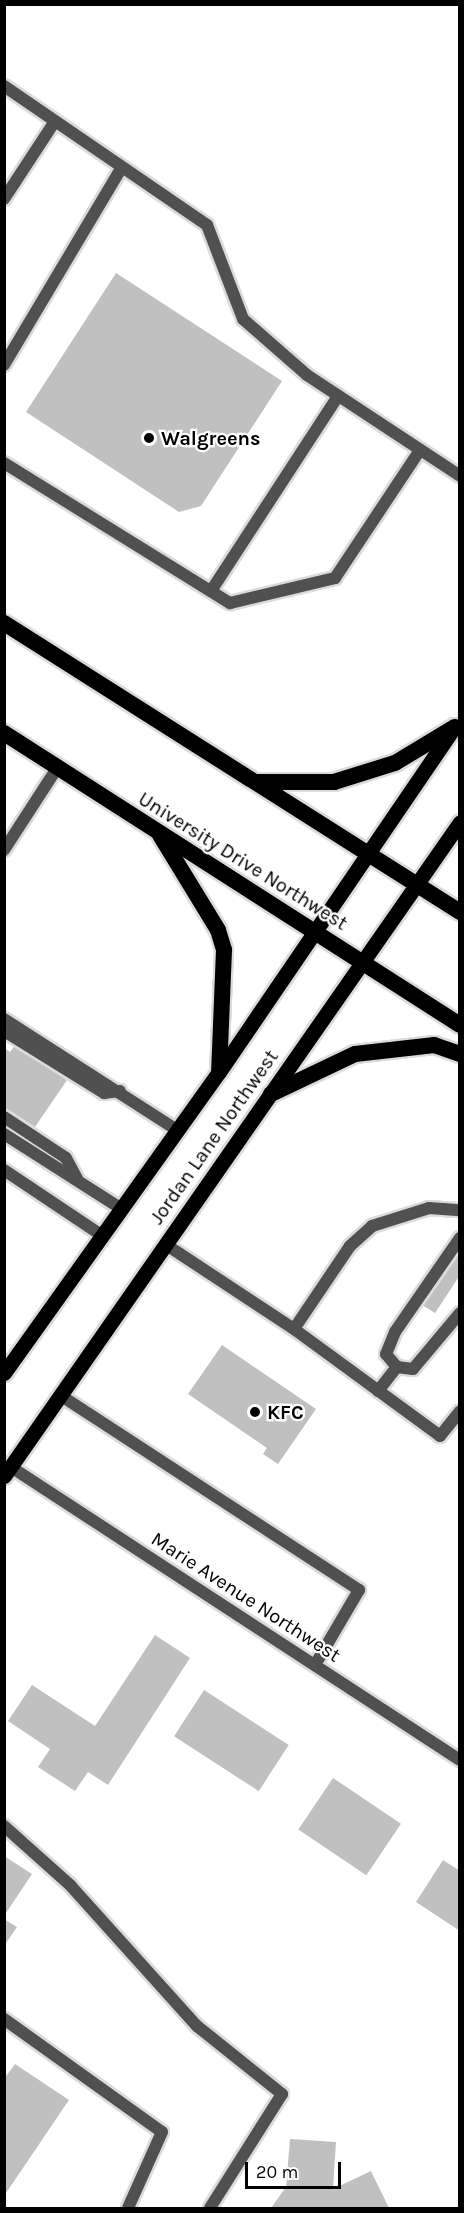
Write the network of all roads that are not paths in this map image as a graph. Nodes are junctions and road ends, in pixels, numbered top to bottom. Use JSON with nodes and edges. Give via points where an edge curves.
{"nodes":[{"id":1,"x":4,"y":86,"type":"edge"},
{"id":2,"x":55,"y":121,"type":"junction"},
{"id":3,"x":122,"y":167,"type":"junction"},
{"id":4,"x":4,"y":199,"type":"edge"},
{"id":5,"x":4,"y":365,"type":"edge"},
{"id":6,"x":338,"y":396,"type":"junction"},
{"id":7,"x":420,"y":450,"type":"junction"},
{"id":8,"x":4,"y":464,"type":"edge"},
{"id":9,"x":459,"y":476,"type":"edge"},
{"id":10,"x":211,"y":591,"type":"junction"},
{"id":11,"x":4,"y":623,"type":"edge"},
{"id":12,"x":457,"y":724,"type":"edge"},
{"id":13,"x":4,"y":733,"type":"edge"},
{"id":14,"x":57,"y":768,"type":"junction"},
{"id":15,"x":254,"y":782,"type":"junction"},
{"id":16,"x":459,"y":822,"type":"edge"},
{"id":17,"x":158,"y":832,"type":"junction"},
{"id":18,"x":4,"y":850,"type":"edge"},
{"id":19,"x":369,"y":852,"type":"junction"},
{"id":20,"x":417,"y":884,"type":"junction"},
{"id":21,"x":459,"y":912,"type":"edge"},
{"id":22,"x":315,"y":931,"type":"junction"},
{"id":23,"x":362,"y":963,"type":"junction"},
{"id":24,"x":4,"y":1019,"type":"edge"},
{"id":25,"x":459,"y":1025,"type":"edge"},
{"id":26,"x":4,"y":1031,"type":"edge"},
{"id":27,"x":459,"y":1054,"type":"edge"},
{"id":28,"x":219,"y":1072,"type":"junction"},
{"id":29,"x":120,"y":1092,"type":"junction"},
{"id":30,"x":271,"y":1094,"type":"junction"},
{"id":31,"x":4,"y":1116,"type":"edge"},
{"id":32,"x":177,"y":1130,"type":"junction"},
{"id":33,"x":4,"y":1134,"type":"edge"},
{"id":34,"x":4,"y":1170,"type":"edge"},
{"id":35,"x":78,"y":1182,"type":"junction"},
{"id":36,"x":120,"y":1208,"type":"junction"},
{"id":37,"x":459,"y":1210,"type":"edge"},
{"id":38,"x":101,"y":1235,"type":"junction"},
{"id":39,"x":459,"y":1238,"type":"edge"},
{"id":40,"x":165,"y":1244,"type":"junction"},
{"id":41,"x":459,"y":1313,"type":"edge"},
{"id":42,"x":294,"y":1329,"type":"junction"},
{"id":43,"x":397,"y":1367,"type":"junction"},
{"id":44,"x":4,"y":1373,"type":"edge"},
{"id":45,"x":378,"y":1391,"type":"junction"},
{"id":46,"x":60,"y":1395,"type":"junction"},
{"id":47,"x":459,"y":1411,"type":"edge"},
{"id":48,"x":8,"y":1471,"type":"edge"},
{"id":49,"x":315,"y":1665,"type":"junction"},
{"id":50,"x":459,"y":1760,"type":"edge"},
{"id":51,"x":4,"y":1826,"type":"edge"},
{"id":52,"x":6,"y":2024,"type":"edge"},
{"id":53,"x":128,"y":2208,"type":"edge"},
{"id":54,"x":210,"y":2208,"type":"edge"}],
"edges":[{"from":1,"to":2,"type":"street"},
{"from":2,"to":3,"type":"street"},
{"from":2,"to":4,"type":"street"},
{"from":3,"to":5,"type":"street"},
{"from":3,"to":6,"type":"street","via":[[207,225],[243,319],[307,375]]},
{"from":6,"to":7,"type":"street"},
{"from":6,"to":10,"type":"street"},
{"from":7,"to":9,"type":"street"},
{"from":7,"to":10,"type":"street","via":[[334,578],[230,603]]},
{"from":8,"to":10,"type":"street"},
{"from":11,"to":15,"type":"highway"},
{"from":12,"to":15,"type":"highway","via":[[395,763],[333,782]]},
{"from":12,"to":19,"type":"main road","name":"Jordan Lane Northwest"},
{"from":13,"to":14,"type":"highway","name":"University Drive Northwest"},
{"from":14,"to":17,"type":"highway","name":"University Drive Northwest"},
{"from":14,"to":18,"type":"street"},
{"from":15,"to":19,"type":"highway"},
{"from":16,"to":20,"type":"main road","name":"Jordan Lane Northwest"},
{"from":17,"to":22,"type":"highway","name":"University Drive Northwest"},
{"from":17,"to":28,"type":"highway","via":[[218,930],[224,950]]},
{"from":19,"to":20,"type":"highway"},
{"from":19,"to":22,"type":"main road","name":"Jordan Lane Northwest"},
{"from":20,"to":21,"type":"highway"},
{"from":20,"to":23,"type":"main road","name":"Jordan Lane Northwest"},
{"from":22,"to":23,"type":"highway","name":"University Drive Northwest"},
{"from":22,"to":28,"type":"main road","name":"Jordan Lane Northwest"},
{"from":23,"to":25,"type":"highway","name":"University Drive Northwest"},
{"from":23,"to":30,"type":"main road","name":"Jordan Lane Northwest"},
{"from":24,"to":29,"type":"street"},
{"from":26,"to":29,"type":"street","via":[[105,1093]]},
{"from":27,"to":30,"type":"highway","via":[[434,1045],[355,1054]]},
{"from":28,"to":32,"type":"main road","name":"Jordan Lane Northwest"},
{"from":29,"to":32,"type":"street"},
{"from":30,"to":40,"type":"main road","name":"Jordan Lane Northwest"},
{"from":31,"to":35,"type":"street","via":[[66,1158]]},
{"from":32,"to":36,"type":"main road","name":"Jordan Lane Northwest"},
{"from":33,"to":35,"type":"street"},
{"from":34,"to":38,"type":"street"},
{"from":35,"to":36,"type":"street"},
{"from":36,"to":38,"type":"main road","name":"Jordan Lane Northwest"},
{"from":37,"to":42,"type":"street","via":[[429,1208],[372,1226],[350,1246]]},
{"from":38,"to":44,"type":"main road","name":"Jordan Lane Northwest"},
{"from":39,"to":43,"type":"street","via":[[394,1332],[386,1354]]},
{"from":40,"to":42,"type":"street"},
{"from":40,"to":46,"type":"main road","name":"Jordan Lane Northwest"},
{"from":41,"to":43,"type":"street","via":[[413,1369]]},
{"from":42,"to":45,"type":"street"},
{"from":43,"to":45,"type":"street"},
{"from":45,"to":47,"type":"street","via":[[440,1436]]},
{"from":46,"to":48,"type":"main road","name":"Jordan Lane Northwest"},
{"from":46,"to":49,"type":"street","via":[[359,1590]]},
{"from":48,"to":49,"type":"street","name":"Marie Avenue Northwest"},
{"from":49,"to":50,"type":"street","name":"Marie Avenue Northwest"},
{"from":51,"to":54,"type":"street","via":[[70,1885],[197,2026],[282,2094]]},
{"from":52,"to":53,"type":"street","via":[[162,2132]]}]}
